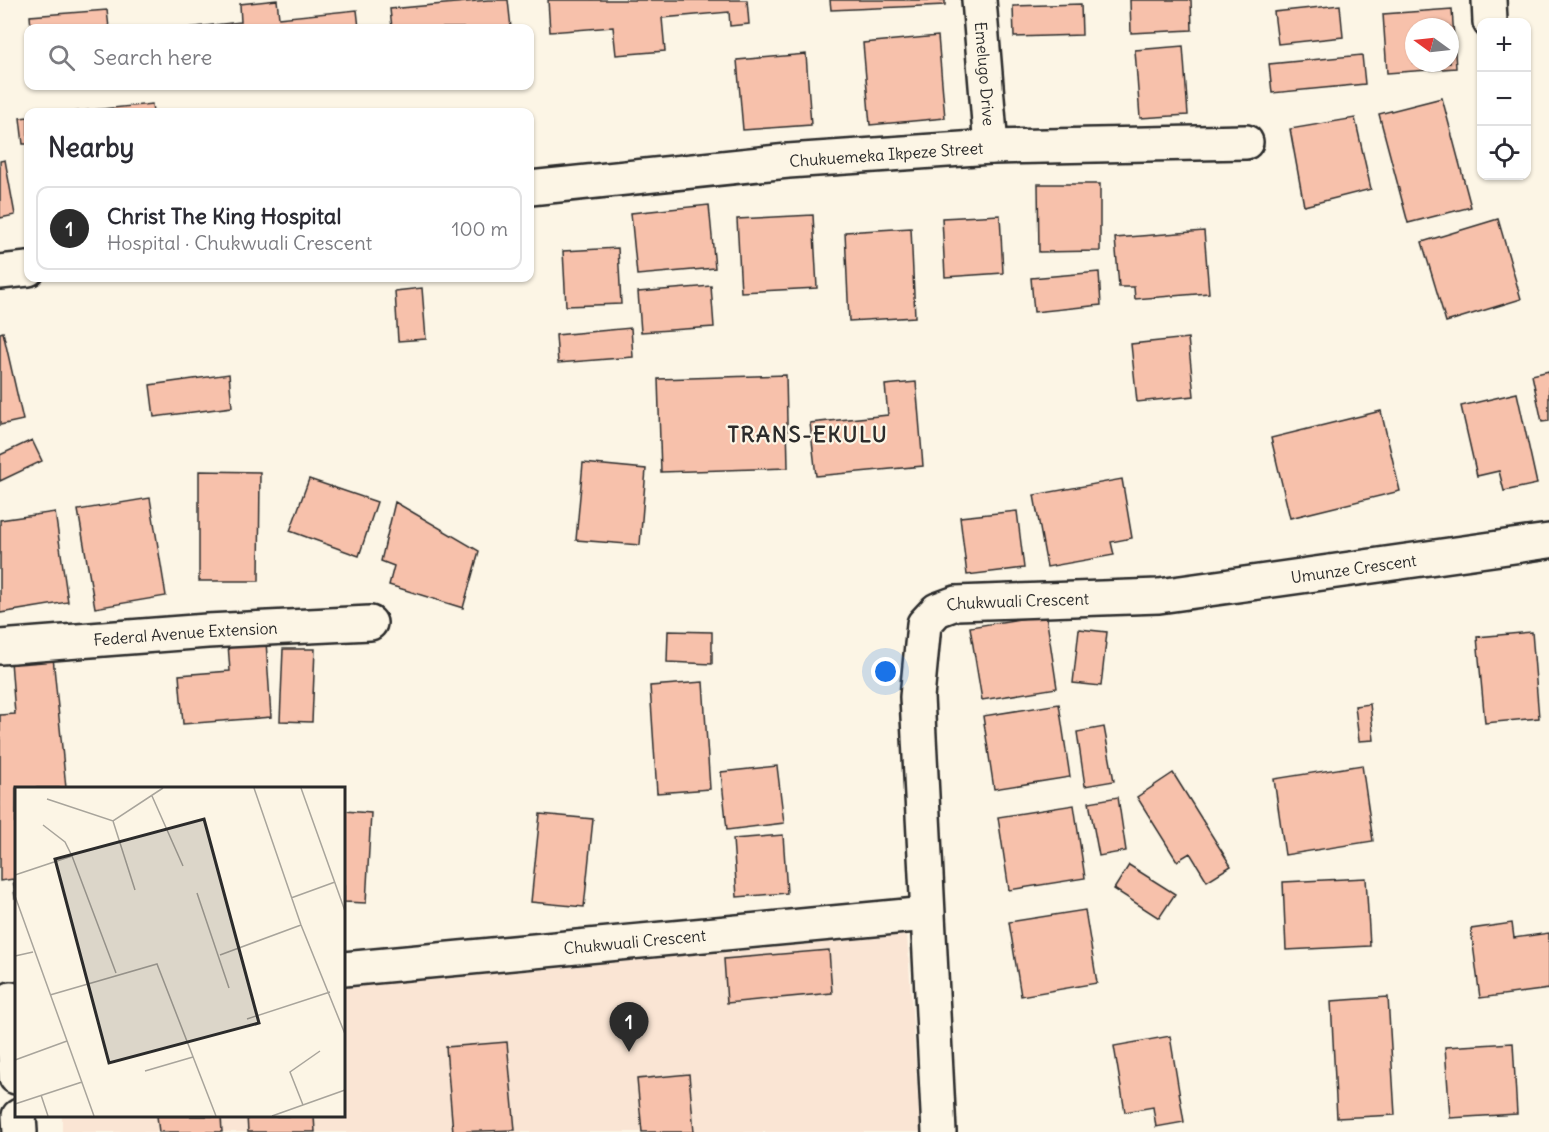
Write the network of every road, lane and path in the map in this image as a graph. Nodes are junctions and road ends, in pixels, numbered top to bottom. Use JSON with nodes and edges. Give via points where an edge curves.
{"nodes":[{"id":1,"x":979,"y":0,"type":"edge"},
{"id":2,"x":1489,"y":0,"type":"edge"},
{"id":3,"x":1490,"y":18,"type":"edge"},
{"id":4,"x":1246,"y":142,"type":"dead end"},
{"id":5,"x":991,"y":147,"type":"junction"},
{"id":6,"x":534,"y":188,"type":"edge"},
{"id":7,"x":24,"y":269,"type":"edge"},
{"id":8,"x":0,"y":272,"type":"edge"},
{"id":9,"x":1549,"y":541,"type":"edge"},
{"id":10,"x":1159,"y":596,"type":"joint"},
{"id":11,"x":370,"y":623,"type":"dead end"},
{"id":12,"x":0,"y":647,"type":"edge"},
{"id":13,"x":927,"y":914,"type":"junction"},
{"id":14,"x":345,"y":969,"type":"edge"},
{"id":15,"x":9,"y":1000,"type":"edge"},
{"id":16,"x":15,"y":1066,"type":"edge"},
{"id":17,"x":19,"y":1117,"type":"edge"},
{"id":18,"x":20,"y":1132,"type":"edge"},
{"id":19,"x":939,"y":1132,"type":"edge"}],
"edges":[{"from":1,"to":5,"type":"street","name":"Emelugo Drive"},
{"from":2,"to":3,"type":"street"},
{"from":4,"to":5,"type":"street","name":"Chukuemeka Ikpeze Street"},
{"from":5,"to":6,"type":"street","name":"Chukuemeka Ikpeze Street","via":[[788,161]]},
{"from":7,"to":8,"type":"street"},
{"from":9,"to":10,"type":"street","name":"Umunze Crescent"},
{"from":10,"to":13,"type":"street","name":"Chukwuali Crescent","via":[[956,603],[937,610],[924,624],[917,697]]},
{"from":11,"to":12,"type":"street","name":"Federal Avenue Extension"},
{"from":13,"to":14,"type":"street","name":"Chukwuali Crescent"},
{"from":13,"to":19,"type":"street","name":"Chukwuali Crescent"},
{"from":15,"to":16,"type":"street"},
{"from":17,"to":18,"type":"street"}]}
